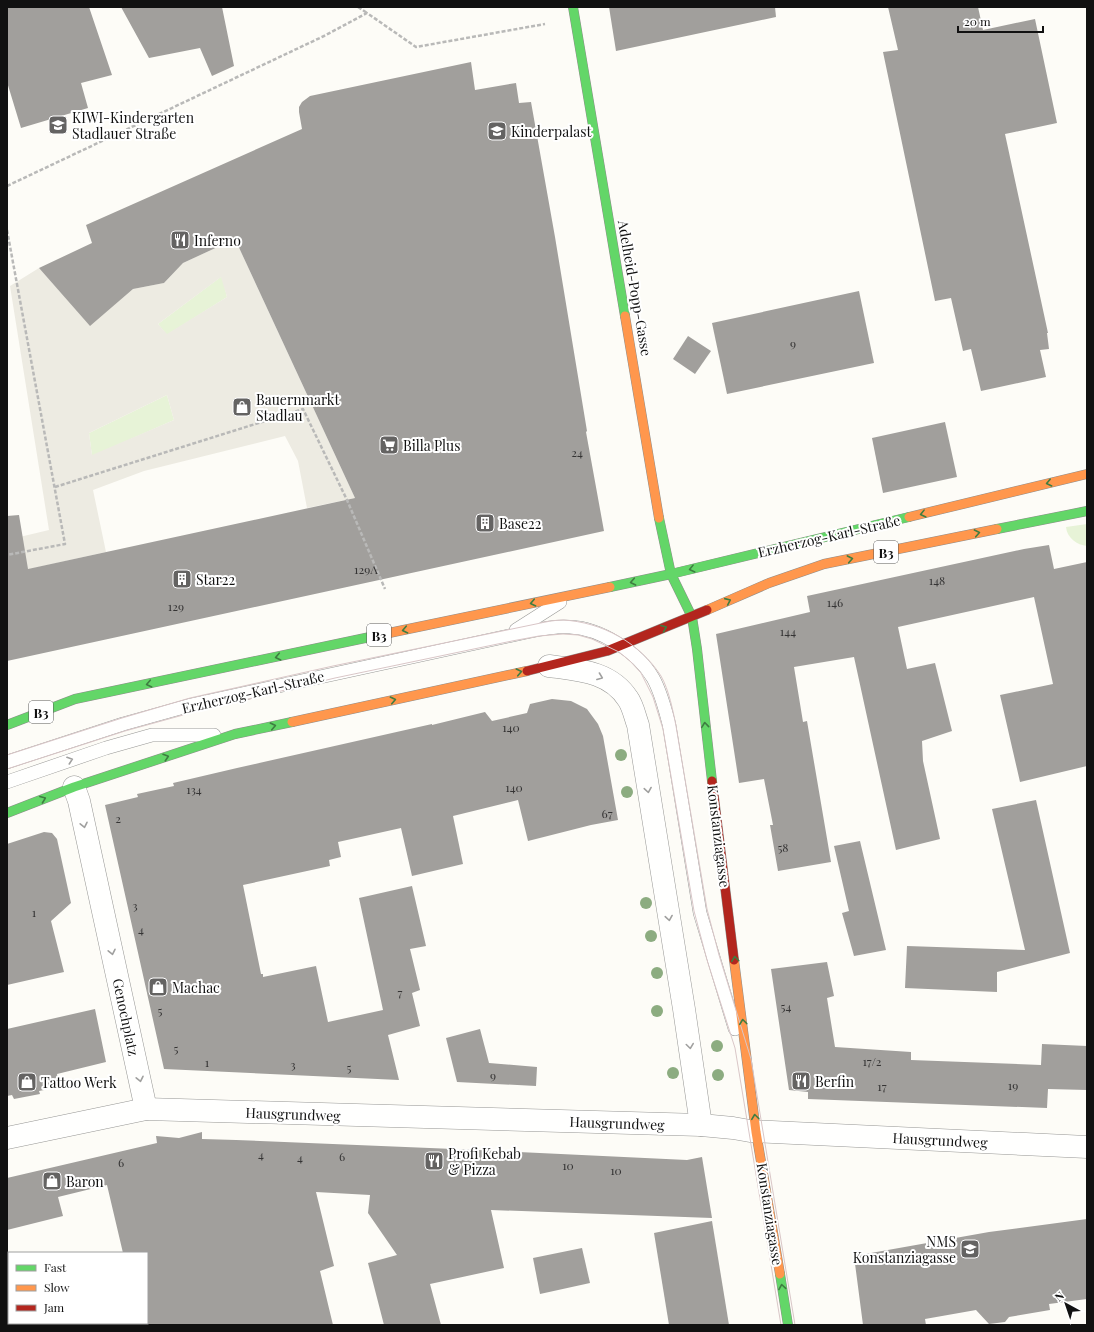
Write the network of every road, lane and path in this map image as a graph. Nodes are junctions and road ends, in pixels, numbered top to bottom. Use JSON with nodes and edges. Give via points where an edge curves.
{"nodes":[{"id":1,"x":358,"y":7,"type":"edge"},
{"id":2,"x":573,"y":7,"type":"edge"},
{"id":3,"x":367,"y":13,"type":"junction"},
{"id":4,"x":545,"y":24,"type":"dead end"},
{"id":5,"x":7,"y":186,"type":"edge"},
{"id":6,"x":7,"y":230,"type":"edge"},
{"id":7,"x":1087,"y":474,"type":"edge"},
{"id":8,"x":54,"y":487,"type":"junction"},
{"id":9,"x":1087,"y":511,"type":"edge"},
{"id":10,"x":7,"y":555,"type":"edge"},
{"id":11,"x":671,"y":574,"type":"junction"},
{"id":12,"x":385,"y":589,"type":"dead end"},
{"id":13,"x":571,"y":595,"type":"junction"},
{"id":14,"x":692,"y":617,"type":"junction"},
{"id":15,"x":503,"y":636,"type":"junction"},
{"id":16,"x":622,"y":646,"type":"junction"},
{"id":17,"x":548,"y":666,"type":"junction"},
{"id":18,"x":75,"y":700,"type":"junction"},
{"id":19,"x":7,"y":714,"type":"edge"},
{"id":20,"x":7,"y":725,"type":"edge"},
{"id":21,"x":235,"y":734,"type":"junction"},
{"id":22,"x":7,"y":762,"type":"edge"},
{"id":23,"x":7,"y":782,"type":"edge"},
{"id":24,"x":74,"y":787,"type":"junction"},
{"id":25,"x":7,"y":813,"type":"edge"},
{"id":26,"x":753,"y":1102,"type":"junction"},
{"id":27,"x":146,"y":1109,"type":"junction"},
{"id":28,"x":701,"y":1125,"type":"junction"},
{"id":29,"x":756,"y":1132,"type":"junction"},
{"id":30,"x":7,"y":1138,"type":"edge"},
{"id":31,"x":1087,"y":1147,"type":"edge"},
{"id":32,"x":788,"y":1325,"type":"edge"}],
"edges":[{"from":1,"to":3,"type":"path"},
{"from":2,"to":11,"type":"main road","name":"Adelheid-Popp-Gasse"},
{"from":3,"to":4,"type":"path","via":[[416,47]]},
{"from":3,"to":5,"type":"path","via":[[324,36]]},
{"from":6,"to":8,"type":"path"},
{"from":7,"to":11,"type":"main road","name":"Erzherzog-Karl-Straße","number":"B3","one_way":true},
{"from":8,"to":10,"type":"path","via":[[65,544]]},
{"from":8,"to":12,"type":"path","via":[[303,409],[347,500]]},
{"from":14,"to":9,"type":"main road","name":"Erzherzog-Karl-Straße","number":"B3","one_way":true,"via":[[769,583],[824,564]]},
{"from":11,"to":13,"type":"main road","name":"Erzherzog-Karl-Straße","number":"B3","one_way":true},
{"from":11,"to":14,"type":"main road","name":"Konstanziagasse"},
{"from":13,"to":15,"type":"lane","name":"Erzherzog-Karl-Straße","via":[[524,626]]},
{"from":13,"to":18,"type":"main road","name":"Erzherzog-Karl-Straße","number":"B3","one_way":true},
{"from":16,"to":14,"type":"main road","name":"Erzherzog-Karl-Straße","number":"B3","one_way":true},
{"from":26,"to":14,"type":"main road","name":"Konstanziagasse","one_way":true},
{"from":15,"to":16,"type":"lane","name":"Erzherzog-Karl-Straße","via":[[553,627],[571,627],[591,631]]},
{"from":15,"to":22,"type":"lane","name":"Erzherzog-Karl-Straße","via":[[191,705]]},
{"from":16,"to":17,"type":"main road","name":"Erzherzog-Karl-Straße","number":"B3"},
{"from":16,"to":26,"type":"lane","name":"Konstanziagasse","via":[[640,661],[653,678],[664,704],[700,913],[741,1047]]},
{"from":21,"to":17,"type":"main road","name":"Erzherzog-Karl-Straße","number":"B3","one_way":true},
{"from":17,"to":28,"type":"street","one_way":true,"via":[[586,671],[613,682],[628,700],[638,725]]},
{"from":18,"to":19,"type":"street","name":"Erzherzog-Karl-Straße"},
{"from":18,"to":20,"type":"main road","name":"Erzherzog-Karl-Straße","number":"B3"},
{"from":23,"to":21,"type":"lane","name":"Erzherzog-Karl-Straße","one_way":true,"via":[[106,748],[152,736]]},
{"from":24,"to":21,"type":"main road","name":"Erzherzog-Karl-Straße","number":"B3","one_way":true},
{"from":25,"to":24,"type":"main road","name":"Erzherzog-Karl-Straße","number":"B3","one_way":true},
{"from":24,"to":27,"type":"street","name":"Genochplatz","one_way":true},
{"from":29,"to":26,"type":"main road","name":"Konstanziagasse","one_way":true},
{"from":27,"to":28,"type":"street","name":"Hausgrundweg"},
{"from":27,"to":30,"type":"street"},
{"from":28,"to":29,"type":"street","name":"Hausgrundweg"},
{"from":29,"to":31,"type":"street","name":"Hausgrundweg"},
{"from":32,"to":29,"type":"main road","name":"Konstanziagasse","one_way":true}]}
